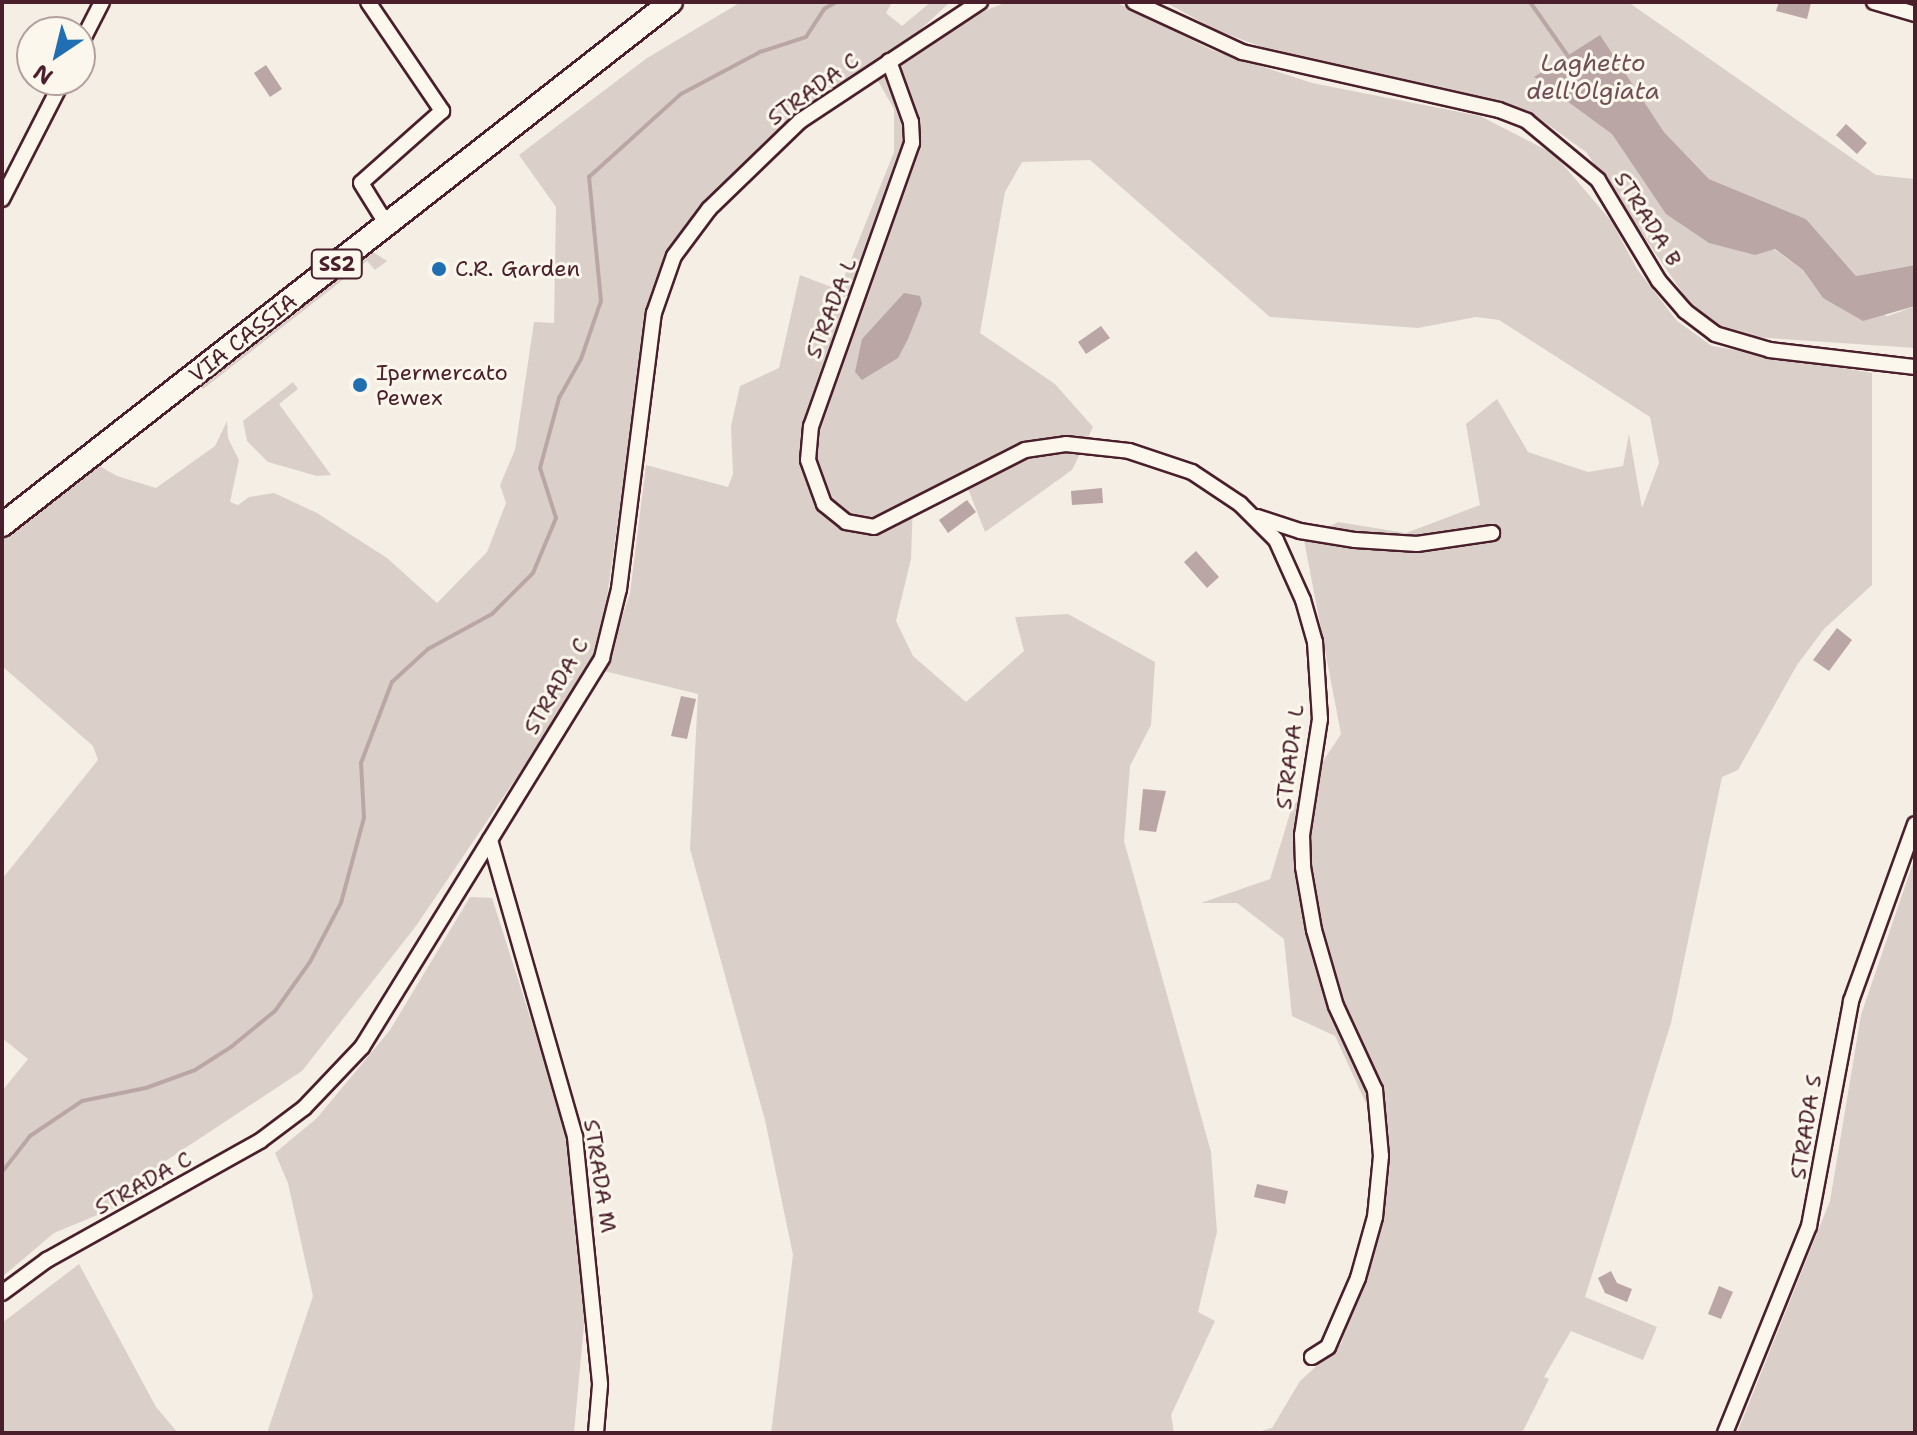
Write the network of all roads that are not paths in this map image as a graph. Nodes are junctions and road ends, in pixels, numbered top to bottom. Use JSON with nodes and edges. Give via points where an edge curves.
{"nodes":[{"id":1,"x":368,"y":2,"type":"edge"},
{"id":2,"x":671,"y":2,"type":"edge"},
{"id":3,"x":1134,"y":2,"type":"edge"},
{"id":4,"x":1874,"y":2,"type":"edge"},
{"id":5,"x":976,"y":3,"type":"edge"},
{"id":6,"x":1915,"y":14,"type":"edge"},
{"id":7,"x":889,"y":61,"type":"junction"},
{"id":8,"x":55,"y":96,"type":"edge"},
{"id":9,"x":2,"y":199,"type":"edge"},
{"id":10,"x":387,"y":225,"type":"junction"},
{"id":11,"x":1910,"y":365,"type":"edge"},
{"id":12,"x":1253,"y":515,"type":"junction"},
{"id":13,"x":2,"y":525,"type":"edge"},
{"id":14,"x":1492,"y":533,"type":"dead end"},
{"id":15,"x":1915,"y":824,"type":"edge"},
{"id":16,"x":490,"y":840,"type":"junction"},
{"id":17,"x":2,"y":1293,"type":"edge"},
{"id":18,"x":1312,"y":1357,"type":"dead end"},
{"id":19,"x":596,"y":1433,"type":"edge"},
{"id":20,"x":1725,"y":1433,"type":"edge"}],
"edges":[{"from":1,"to":10,"type":"street","via":[[442,111],[361,183]]},
{"from":2,"to":10,"type":"main road","name":"VIA CASSIA","number":"SS2"},
{"from":3,"to":11,"type":"street","name":"STRADA B","via":[[1242,52],[1499,110],[1527,121],[1591,173],[1659,281],[1715,334],[1770,350]]},
{"from":4,"to":6,"type":"street"},
{"from":5,"to":7,"type":"street","name":"STRADA C"},
{"from":7,"to":12,"type":"street","name":"STRADA L","via":[[911,122],[912,143],[811,426],[808,460],[824,504],[852,525],[879,526],[1000,459],[1066,444],[1110,447],[1168,462],[1205,479]]},
{"from":7,"to":16,"type":"street","name":"STRADA C","via":[[800,121],[750,166],[698,222],[669,266],[650,333],[622,574],[605,647]]},
{"from":8,"to":9,"type":"street"},
{"from":10,"to":13,"type":"main road","name":"VIA CASSIA","number":"SS2"},
{"from":12,"to":14,"type":"street","via":[[1300,531],[1355,540],[1417,544]]},
{"from":12,"to":18,"type":"street","name":"STRADA L","via":[[1287,558],[1315,642],[1320,719],[1302,835],[1303,867],[1321,958],[1338,1013],[1373,1085],[1380,1123],[1380,1180],[1371,1234],[1335,1334],[1328,1347]]},
{"from":15,"to":20,"type":"street","name":"STRADA S","via":[[1851,1001],[1809,1226]]},
{"from":16,"to":17,"type":"street","name":"STRADA C","via":[[380,1020],[315,1097],[250,1147],[47,1260]]},
{"from":16,"to":19,"type":"street","name":"STRADA M","via":[[575,1137],[600,1385]]}]}
